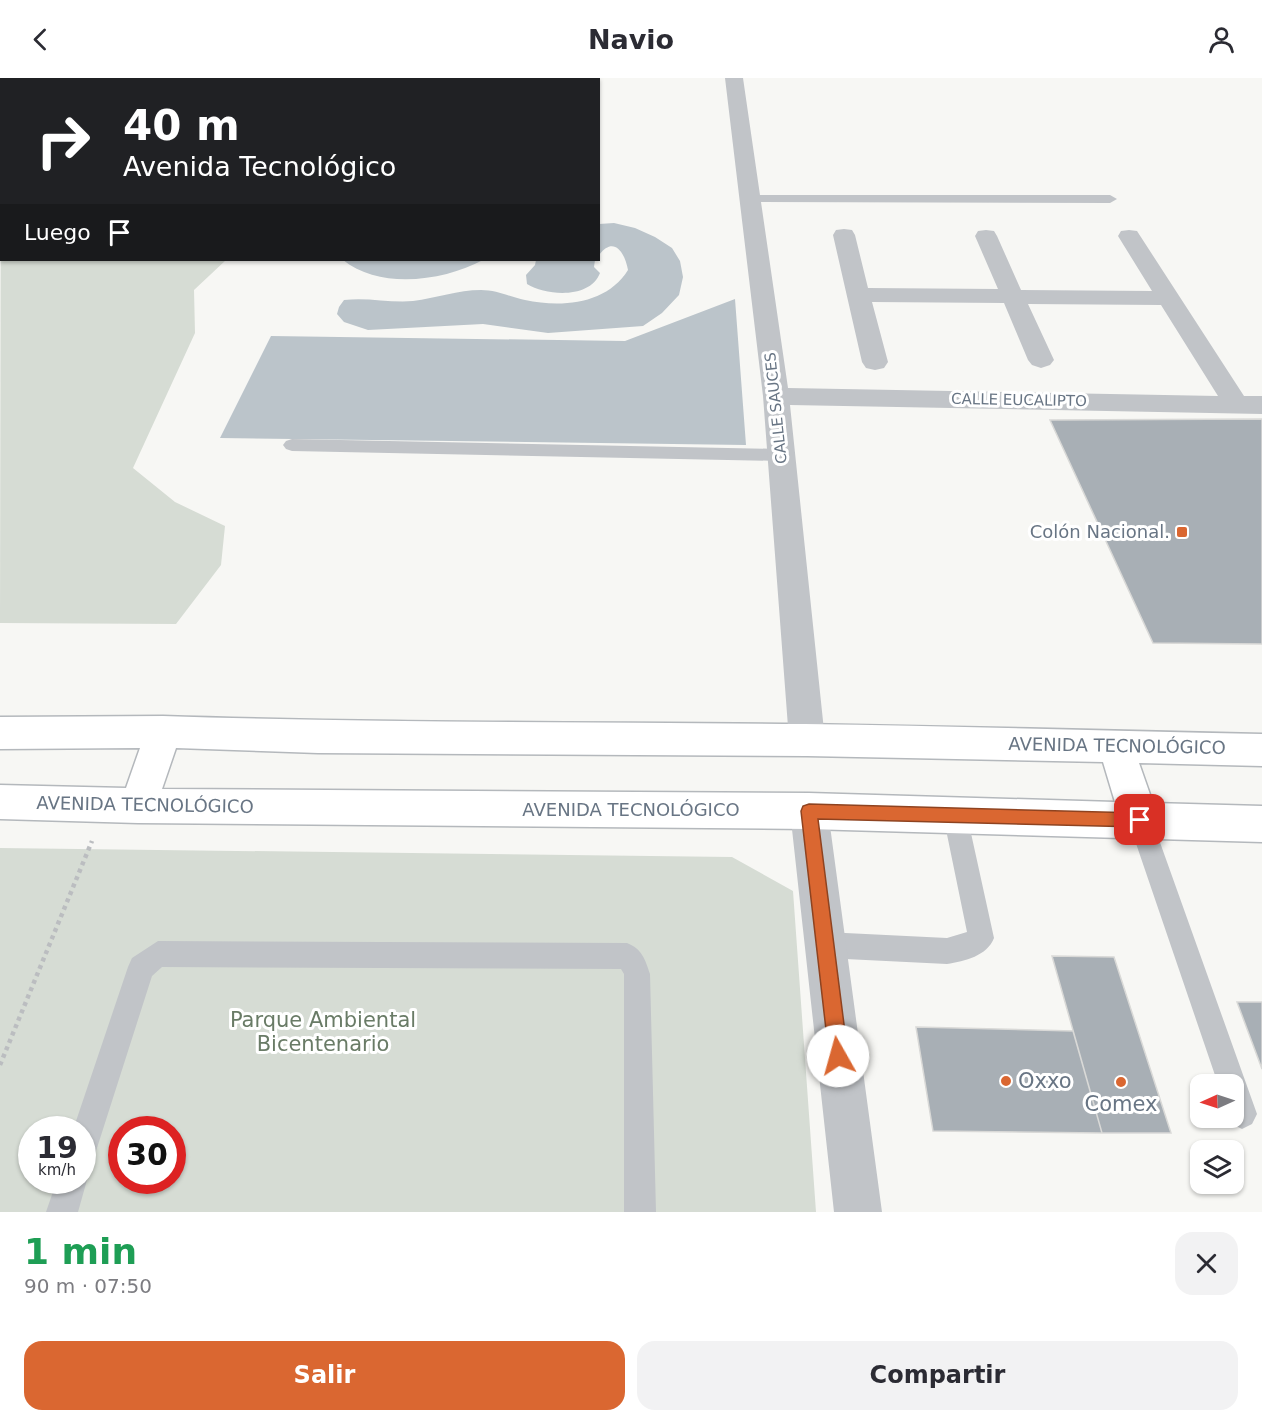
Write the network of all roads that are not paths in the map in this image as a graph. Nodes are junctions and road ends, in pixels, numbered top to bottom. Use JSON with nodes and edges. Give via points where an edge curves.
{"nodes":[{"id":1,"x":734,"y":78,"type":"edge"},
{"id":2,"x":750,"y":199,"type":"junction"},
{"id":3,"x":1110,"y":199,"type":"dead end"},
{"id":4,"x":844,"y":236,"type":"dead end"},
{"id":5,"x":986,"y":236,"type":"dead end"},
{"id":6,"x":1129,"y":236,"type":"dead end"},
{"id":7,"x":858,"y":295,"type":"junction"},
{"id":8,"x":1013,"y":297,"type":"junction"},
{"id":9,"x":1168,"y":298,"type":"junction"},
{"id":10,"x":1041,"y":360,"type":"dead end"},
{"id":11,"x":875,"y":362,"type":"dead end"},
{"id":12,"x":776,"y":396,"type":"junction"},
{"id":13,"x":1249,"y":404,"type":"edge"},
{"id":14,"x":292,"y":444,"type":"dead end"},
{"id":15,"x":781,"y":455,"type":"junction"},
{"id":16,"x":163,"y":732,"type":"junction"},
{"id":17,"x":0,"y":733,"type":"edge"},
{"id":18,"x":807,"y":740,"type":"junction"},
{"id":19,"x":1116,"y":745,"type":"junction"},
{"id":20,"x":1262,"y":750,"type":"edge"},
{"id":21,"x":0,"y":802,"type":"edge"},
{"id":22,"x":122,"y":805,"type":"junction"},
{"id":23,"x":809,"y":811,"type":"junction"},
{"id":24,"x":955,"y":815,"type":"junction"},
{"id":25,"x":1140,"y":820,"type":"junction"},
{"id":26,"x":1262,"y":824,"type":"edge"},
{"id":27,"x":825,"y":945,"type":"junction"},
{"id":28,"x":1229,"y":1074,"type":"edge"},
{"id":29,"x":92,"y":1116,"type":"edge"},
{"id":30,"x":68,"y":1194,"type":"edge"},
{"id":31,"x":62,"y":1212,"type":"edge"},
{"id":32,"x":640,"y":1212,"type":"edge"},
{"id":33,"x":858,"y":1212,"type":"edge"}],
"edges":[{"from":1,"to":2,"type":"street","name":"CALLE SAUCES"},
{"from":2,"to":3,"type":"lane"},
{"from":2,"to":12,"type":"street","name":"CALLE SAUCES"},
{"from":4,"to":7,"type":"street"},
{"from":5,"to":8,"type":"street"},
{"from":6,"to":9,"type":"street"},
{"from":7,"to":8,"type":"street"},
{"from":7,"to":11,"type":"street"},
{"from":8,"to":9,"type":"street"},
{"from":8,"to":10,"type":"street"},
{"from":9,"to":13,"type":"street"},
{"from":12,"to":13,"type":"street","name":"CALLE EUCALIPTO"},
{"from":12,"to":15,"type":"street","name":"CALLE SAUCES"},
{"from":14,"to":15,"type":"lane"},
{"from":15,"to":18,"type":"street","name":"CALLE SAUCES"},
{"from":16,"to":17,"type":"main road","name":"AVENIDA TECNOLÓGICO"},
{"from":16,"to":18,"type":"main road","name":"AVENIDA TECNOLÓGICO","via":[[318,737]]},
{"from":16,"to":22,"type":"main road"},
{"from":18,"to":19,"type":"main road","name":"AVENIDA TECNOLÓGICO"},
{"from":19,"to":20,"type":"main road","name":"AVENIDA TECNOLÓGICO"},
{"from":19,"to":25,"type":"main road"},
{"from":21,"to":22,"type":"main road","name":"AVENIDA TECNOLÓGICO"},
{"from":22,"to":23,"type":"main road","name":"AVENIDA TECNOLÓGICO"},
{"from":23,"to":24,"type":"main road","name":"AVENIDA TECNOLÓGICO"},
{"from":23,"to":27,"type":"street"},
{"from":24,"to":25,"type":"main road","name":"AVENIDA TECNOLÓGICO"},
{"from":24,"to":27,"type":"lane","via":[[981,938],[964,948],[946,951]]},
{"from":25,"to":26,"type":"main road","name":"AVENIDA TECNOLÓGICO"},
{"from":25,"to":28,"type":"lane"},
{"from":27,"to":33,"type":"street"},
{"from":29,"to":32,"type":"lane","via":[[141,967],[158,954],[627,956],[637,975]]},
{"from":30,"to":31,"type":"lane"}]}
